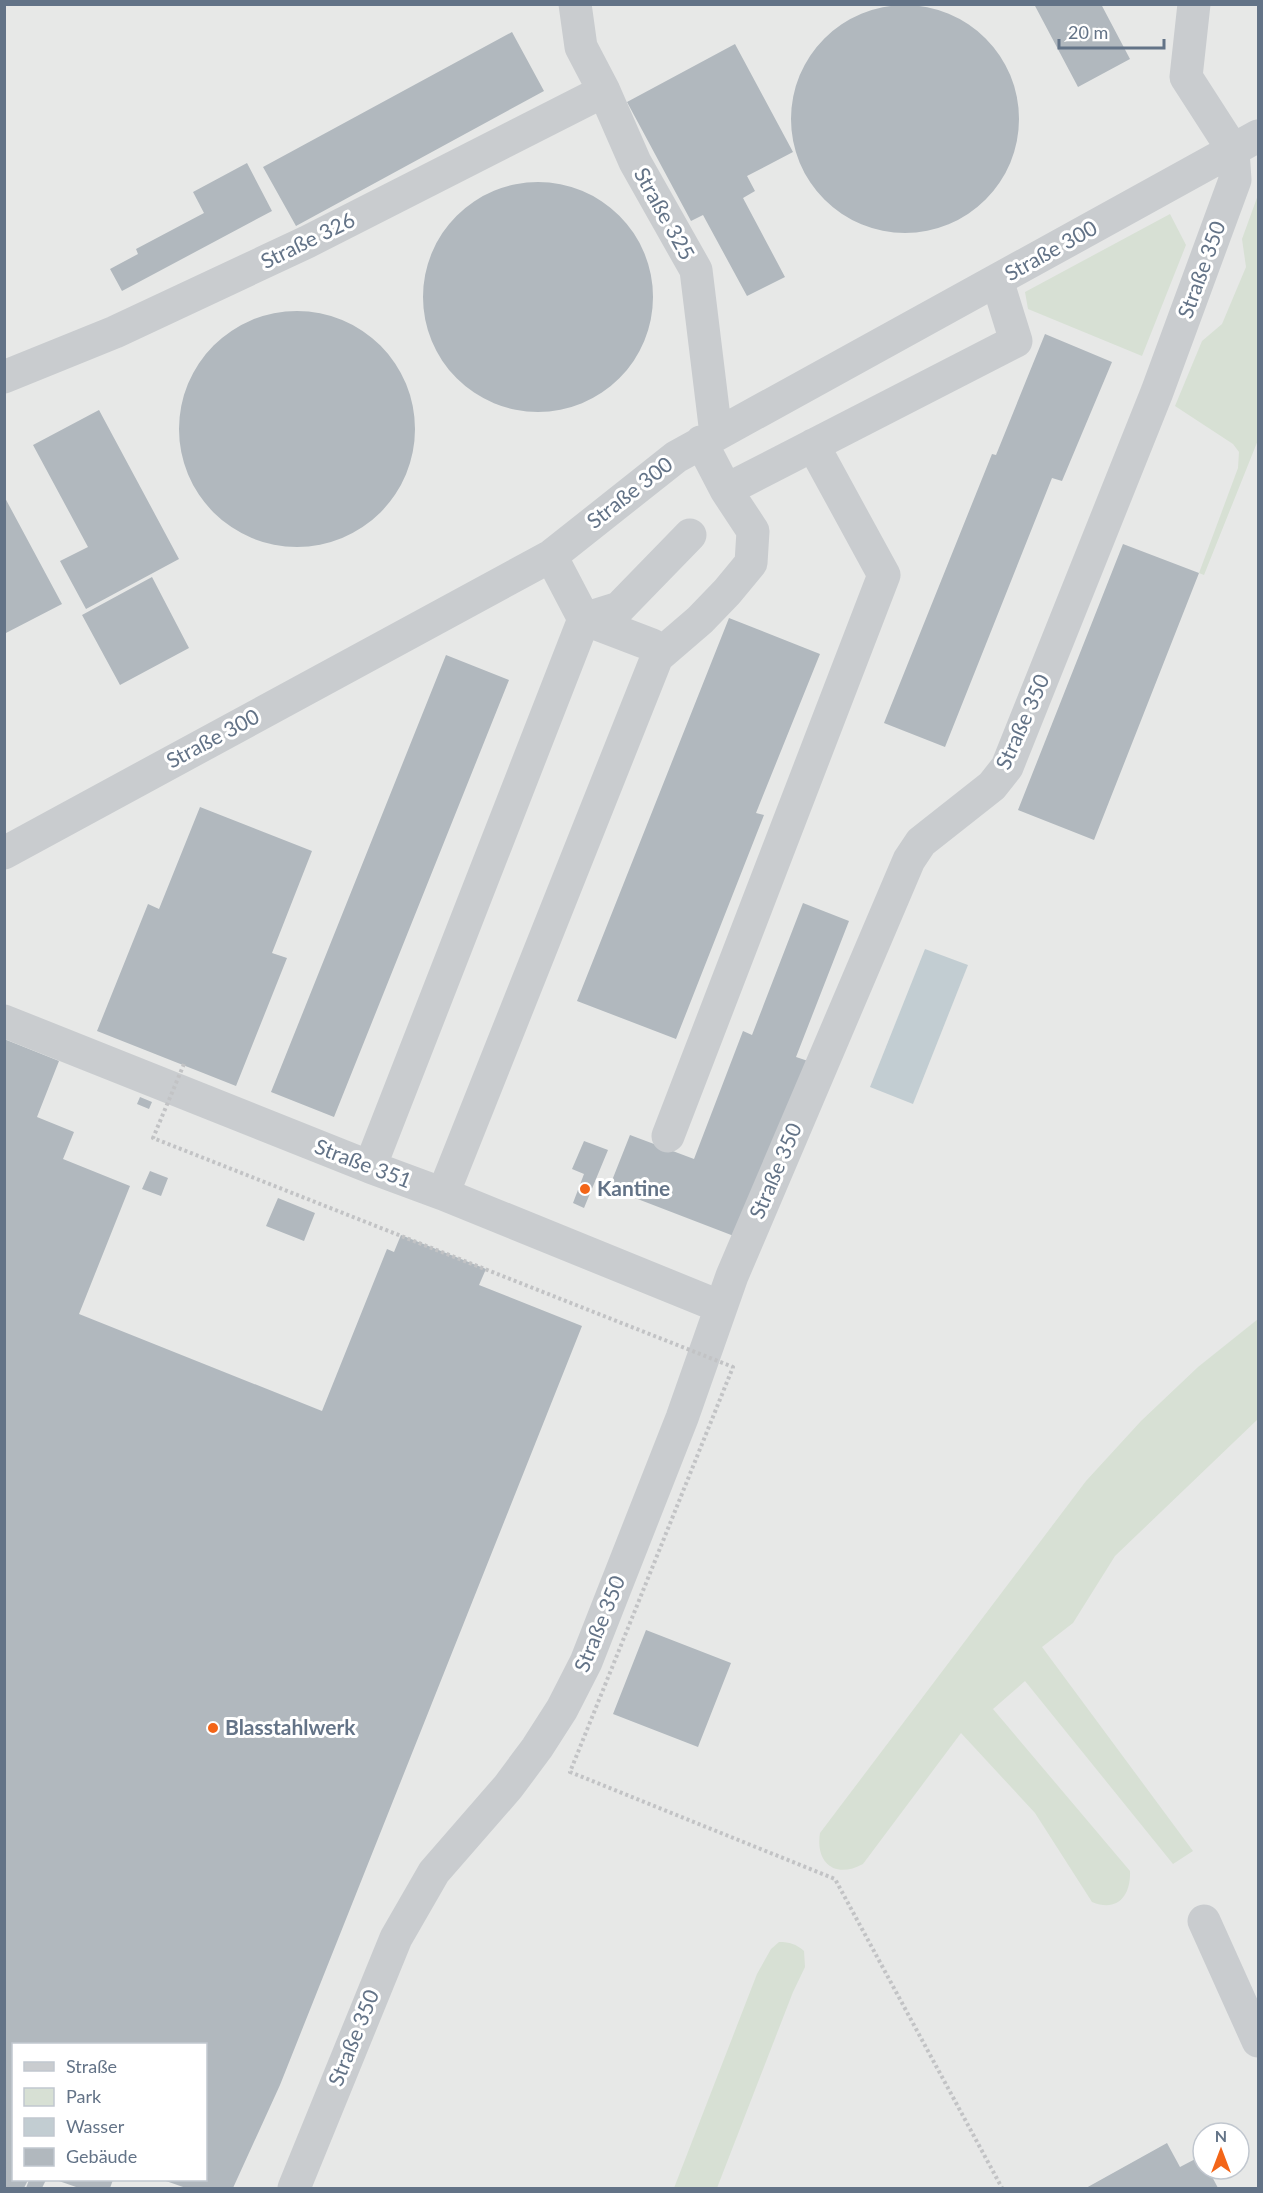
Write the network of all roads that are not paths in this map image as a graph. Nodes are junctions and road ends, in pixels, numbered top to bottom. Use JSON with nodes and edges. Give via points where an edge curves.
{"nodes":[{"id":1,"x":575,"y":4,"type":"edge"},
{"id":2,"x":1194,"y":4,"type":"edge"},
{"id":3,"x":604,"y":91,"type":"junction"},
{"id":4,"x":1246,"y":143,"type":"edge"},
{"id":5,"x":997,"y":280,"type":"junction"},
{"id":6,"x":4,"y":377,"type":"edge"},
{"id":7,"x":708,"y":438,"type":"junction"},
{"id":8,"x":813,"y":445,"type":"junction"},
{"id":9,"x":726,"y":490,"type":"junction"},
{"id":10,"x":690,"y":535,"type":"dead end"},
{"id":11,"x":551,"y":556,"type":"junction"},
{"id":12,"x":584,"y":619,"type":"junction"},
{"id":13,"x":657,"y":657,"type":"junction"},
{"id":14,"x":4,"y":853,"type":"edge"},
{"id":15,"x":4,"y":1021,"type":"edge"},
{"id":16,"x":668,"y":1136,"type":"dead end"},
{"id":17,"x":370,"y":1167,"type":"junction"},
{"id":18,"x":443,"y":1194,"type":"junction"},
{"id":19,"x":721,"y":1307,"type":"junction"},
{"id":20,"x":1204,"y":1921,"type":"dead end"},
{"id":21,"x":1258,"y":2041,"type":"edge"},
{"id":22,"x":294,"y":2188,"type":"edge"}],
"edges":[{"from":1,"to":3,"type":"street","name":"Straße 325","via":[[581,47]]},
{"from":2,"to":4,"type":"street","via":[[1186,76]]},
{"from":3,"to":6,"type":"street","name":"Straße 326","via":[[307,242],[115,332]]},
{"from":3,"to":7,"type":"street","name":"Straße 325","via":[[635,162],[696,270]]},
{"from":4,"to":5,"type":"street","name":"Straße 300"},
{"from":4,"to":19,"type":"street","name":"Straße 350","via":[[1157,392],[1007,767],[992,786],[921,842],[909,860]]},
{"from":5,"to":7,"type":"street","name":"Straße 300"},
{"from":5,"to":8,"type":"street","via":[[1016,341]]},
{"from":7,"to":9,"type":"street"},
{"from":7,"to":11,"type":"street","name":"Straße 300","via":[[676,457]]},
{"from":8,"to":9,"type":"street"},
{"from":8,"to":16,"type":"street","via":[[884,575]]},
{"from":9,"to":13,"type":"street","via":[[753,531],[751,563],[700,621]]},
{"from":10,"to":12,"type":"street","via":[[620,608]]},
{"from":11,"to":12,"type":"street"},
{"from":11,"to":14,"type":"street","name":"Straße 300"},
{"from":12,"to":13,"type":"street","via":[[652,645]]},
{"from":12,"to":17,"type":"street"},
{"from":13,"to":18,"type":"street"},
{"from":15,"to":17,"type":"street","name":"Straße 351"},
{"from":17,"to":18,"type":"street","name":"Straße 351"},
{"from":18,"to":19,"type":"street","name":"Straße 351"},
{"from":19,"to":22,"type":"street","name":"Straße 350","via":[[682,1418],[586,1662],[537,1748],[434,1872],[396,1938]]},
{"from":20,"to":21,"type":"street"}]}
